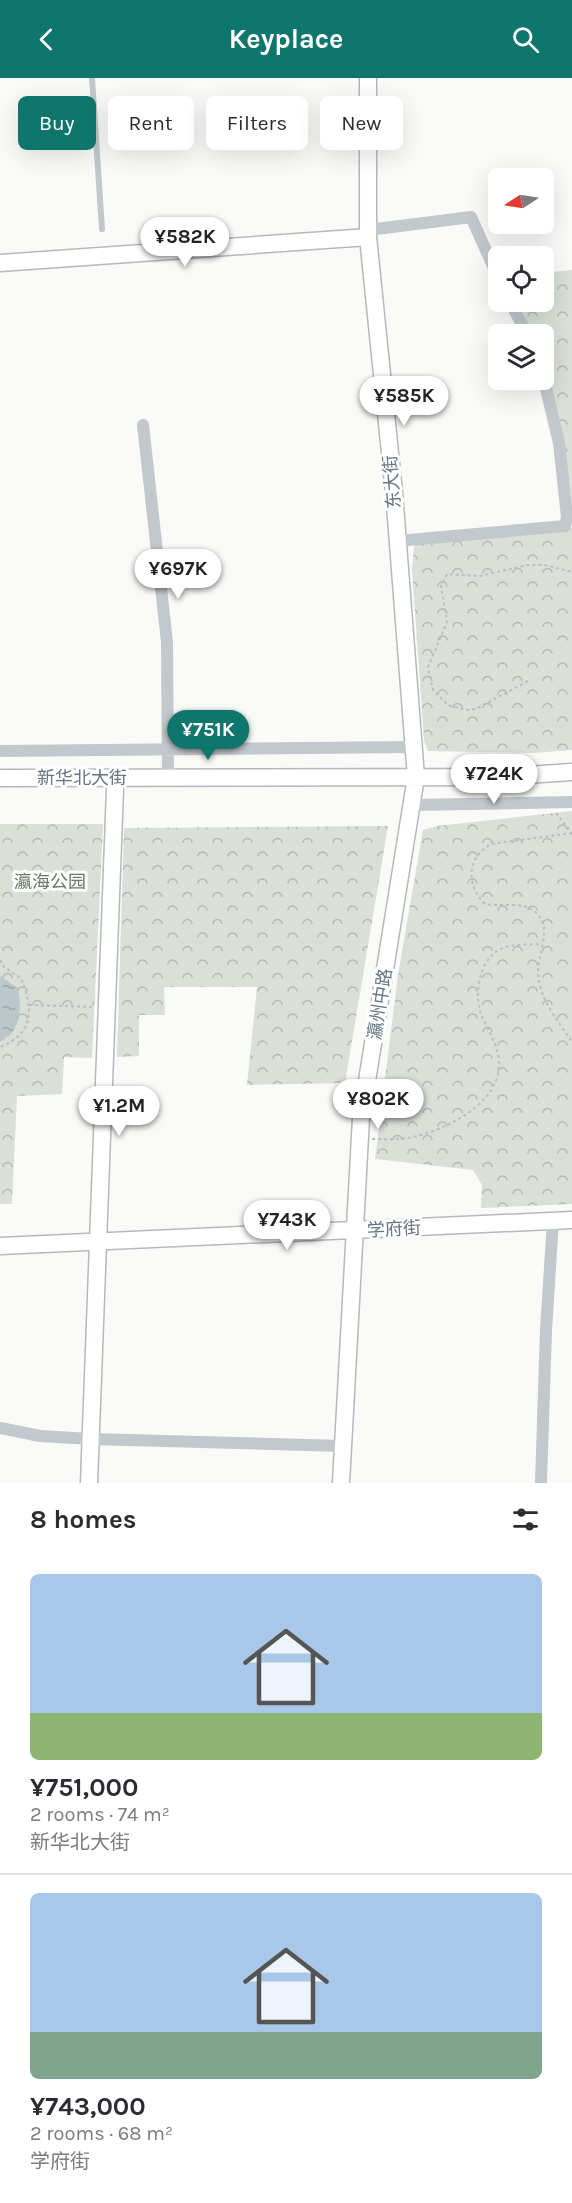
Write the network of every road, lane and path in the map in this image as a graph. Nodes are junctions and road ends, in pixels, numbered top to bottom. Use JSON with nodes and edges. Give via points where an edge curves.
{"nodes":[{"id":1,"x":92,"y":78,"type":"edge"},
{"id":2,"x":368,"y":78,"type":"edge"},
{"id":3,"x":102,"y":229,"type":"dead end"},
{"id":4,"x":368,"y":233,"type":"junction"},
{"id":5,"x":488,"y":255,"type":"edge"},
{"id":6,"x":0,"y":263,"type":"edge"},
{"id":7,"x":546,"y":390,"type":"edge"},
{"id":8,"x":143,"y":425,"type":"dead end"},
{"id":9,"x":397,"y":541,"type":"junction"},
{"id":10,"x":572,"y":572,"type":"edge"},
{"id":11,"x":528,"y":681,"type":"dead end"},
{"id":12,"x":413,"y":747,"type":"junction"},
{"id":13,"x":168,"y":749,"type":"junction"},
{"id":14,"x":0,"y":751,"type":"edge"},
{"id":15,"x":572,"y":772,"type":"edge"},
{"id":16,"x":0,"y":778,"type":"edge"},
{"id":17,"x":168,"y":778,"type":"junction"},
{"id":18,"x":572,"y":783,"type":"edge"},
{"id":19,"x":0,"y":789,"type":"edge"},
{"id":20,"x":115,"y":789,"type":"junction"},
{"id":21,"x":414,"y":790,"type":"junction"},
{"id":22,"x":572,"y":802,"type":"edge"},
{"id":23,"x":549,"y":803,"type":"junction"},
{"id":24,"x":572,"y":833,"type":"edge"},
{"id":25,"x":543,"y":944,"type":"junction"},
{"id":26,"x":0,"y":960,"type":"edge"},
{"id":27,"x":29,"y":1005,"type":"junction"},
{"id":28,"x":107,"y":1007,"type":"junction"},
{"id":29,"x":572,"y":1042,"type":"edge"},
{"id":30,"x":0,"y":1047,"type":"edge"},
{"id":31,"x":360,"y":1138,"type":"junction"},
{"id":32,"x":572,"y":1220,"type":"edge"},
{"id":33,"x":553,"y":1221,"type":"junction"},
{"id":34,"x":354,"y":1230,"type":"junction"},
{"id":35,"x":98,"y":1242,"type":"junction"},
{"id":36,"x":0,"y":1246,"type":"edge"},
{"id":37,"x":0,"y":1428,"type":"edge"},
{"id":38,"x":91,"y":1439,"type":"junction"},
{"id":39,"x":343,"y":1446,"type":"junction"},
{"id":40,"x":89,"y":1483,"type":"edge"},
{"id":41,"x":341,"y":1483,"type":"edge"},
{"id":42,"x":541,"y":1483,"type":"edge"}],
"edges":[{"from":1,"to":3,"type":"lane"},
{"from":2,"to":4,"type":"street","name":"东大街"},
{"from":4,"to":5,"type":"street","via":[[471,217]]},
{"from":4,"to":6,"type":"street"},
{"from":4,"to":9,"type":"street","name":"东大街"},
{"from":7,"to":9,"type":"street","via":[[559,443],[565,526]]},
{"from":8,"to":13,"type":"street","via":[[167,642]]},
{"from":9,"to":12,"type":"street","name":"东大街"},
{"from":10,"to":11,"type":"path","via":[[528,565],[480,576],[447,574],[441,586],[447,622],[428,667],[434,690],[447,705],[476,709]]},
{"from":12,"to":13,"type":"street"},
{"from":12,"to":21,"type":"street","name":"东大街"},
{"from":13,"to":14,"type":"street"},
{"from":13,"to":17,"type":"street"},
{"from":15,"to":21,"type":"street"},
{"from":16,"to":17,"type":"street","name":"新华北大街"},
{"from":17,"to":21,"type":"street","name":"新华北大街"},
{"from":18,"to":21,"type":"street"},
{"from":19,"to":20,"type":"street","name":"新华北大街"},
{"from":20,"to":21,"type":"street","name":"新华北大街"},
{"from":20,"to":28,"type":"street"},
{"from":21,"to":23,"type":"street"},
{"from":21,"to":31,"type":"street","name":"瀛州中路"},
{"from":22,"to":23,"type":"street"},
{"from":23,"to":24,"type":"path"},
{"from":24,"to":25,"type":"path","via":[[491,844],[472,861],[472,876],[485,904],[515,905],[534,911],[544,927]]},
{"from":25,"to":29,"type":"path","via":[[539,984]]},
{"from":25,"to":31,"type":"path","via":[[502,948],[481,972],[478,1002],[500,1064],[489,1093],[456,1120],[434,1131],[396,1139]]},
{"from":26,"to":27,"type":"path","via":[[21,978]]},
{"from":27,"to":28,"type":"path"},
{"from":27,"to":30,"type":"path","via":[[23,1032]]},
{"from":28,"to":35,"type":"street"},
{"from":31,"to":34,"type":"street","name":"瀛州中路"},
{"from":32,"to":33,"type":"street","name":"学府街"},
{"from":33,"to":34,"type":"street","name":"学府街"},
{"from":33,"to":42,"type":"street"},
{"from":34,"to":35,"type":"street","name":"学府街"},
{"from":34,"to":39,"type":"street","name":"瀛州中路"},
{"from":35,"to":36,"type":"street","name":"学府街"},
{"from":35,"to":38,"type":"street"},
{"from":37,"to":38,"type":"street","via":[[40,1436]]},
{"from":38,"to":39,"type":"street"},
{"from":38,"to":40,"type":"street"},
{"from":39,"to":41,"type":"street","name":"瀛州中路"}]}
